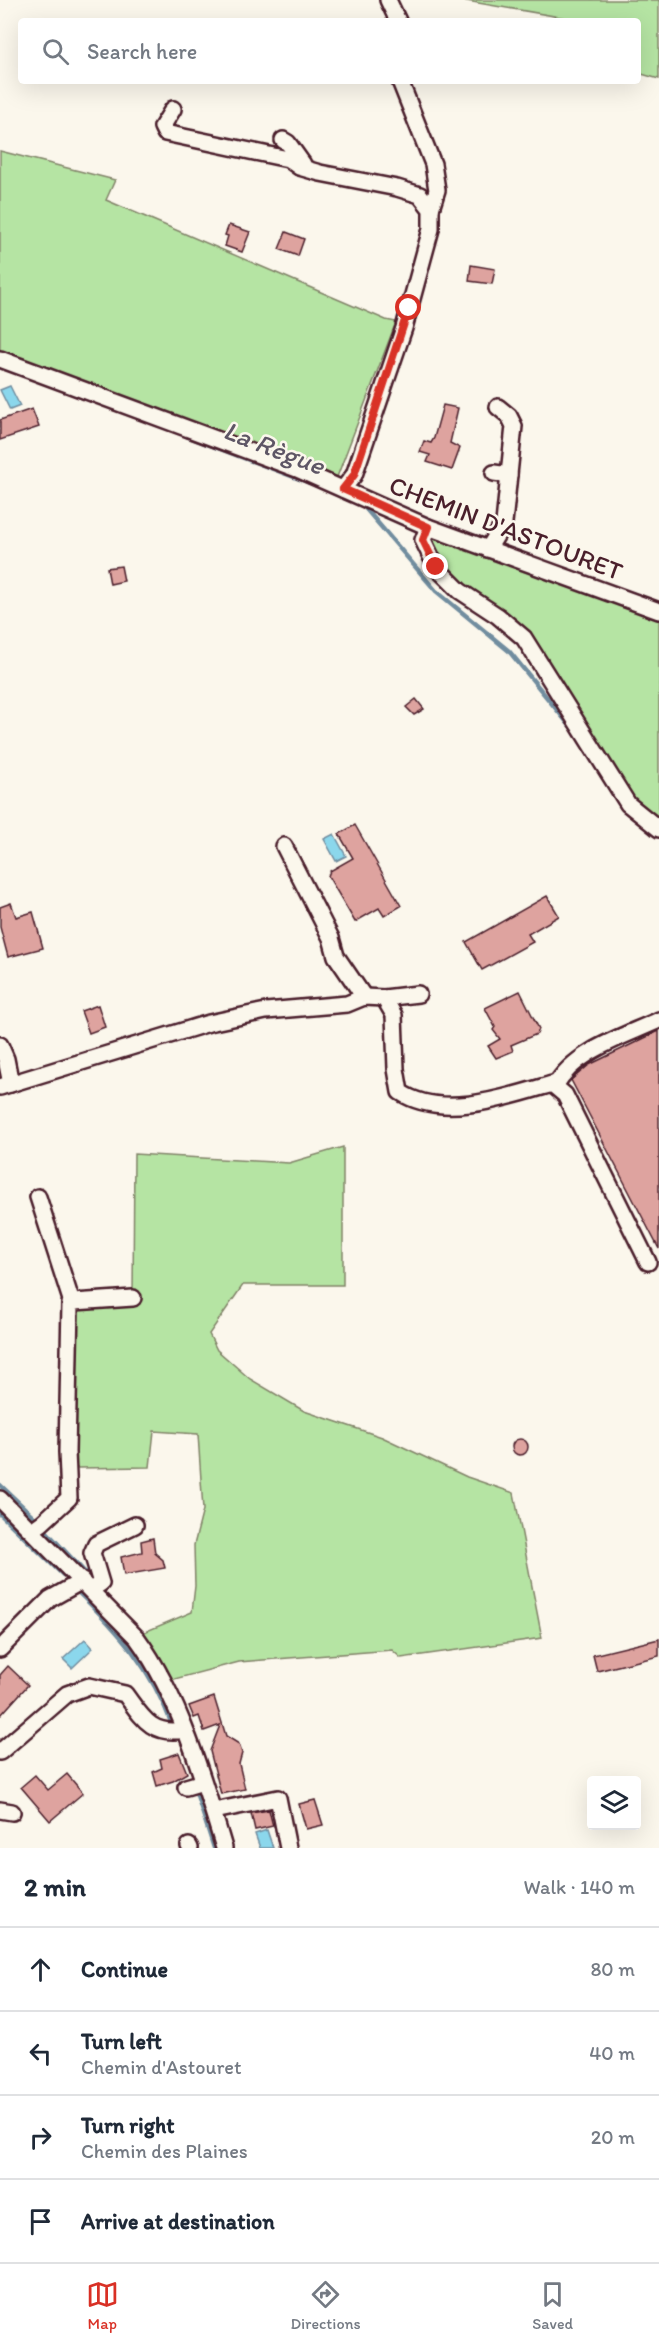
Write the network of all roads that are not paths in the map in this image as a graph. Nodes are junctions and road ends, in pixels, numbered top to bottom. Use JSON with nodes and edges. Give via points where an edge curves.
{"nodes":[{"id":1,"x":388,"y":0,"type":"edge"},
{"id":2,"x":400,"y":0,"type":"edge"},
{"id":3,"x":397,"y":18,"type":"edge"},
{"id":4,"x":401,"y":84,"type":"edge"},
{"id":5,"x":173,"y":109,"type":"dead end"},
{"id":6,"x":283,"y":140,"type":"dead end"},
{"id":7,"x":302,"y":159,"type":"junction"},
{"id":8,"x":435,"y":216,"type":"junction"},
{"id":9,"x":0,"y":359,"type":"edge"},
{"id":10,"x":498,"y":407,"type":"dead end"},
{"id":11,"x":343,"y":489,"type":"junction"},
{"id":12,"x":428,"y":527,"type":"junction"},
{"id":13,"x":488,"y":549,"type":"junction"},
{"id":14,"x":659,"y":611,"type":"edge"},
{"id":15,"x":659,"y":829,"type":"edge"},
{"id":16,"x":284,"y":846,"type":"dead end"},
{"id":17,"x":418,"y":994,"type":"dead end"},
{"id":18,"x":364,"y":997,"type":"junction"},
{"id":19,"x":384,"y":998,"type":"junction"},
{"id":20,"x":659,"y":1020,"type":"edge"},
{"id":21,"x":0,"y":1045,"type":"edge"},
{"id":22,"x":6,"y":1086,"type":"edge"},
{"id":23,"x":555,"y":1086,"type":"junction"},
{"id":24,"x":38,"y":1197,"type":"dead end"},
{"id":25,"x":648,"y":1262,"type":"dead end"},
{"id":26,"x":133,"y":1298,"type":"dead end"},
{"id":27,"x":72,"y":1303,"type":"junction"},
{"id":28,"x":0,"y":1499,"type":"edge"},
{"id":29,"x":135,"y":1526,"type":"dead end"},
{"id":30,"x":32,"y":1530,"type":"junction"},
{"id":31,"x":86,"y":1586,"type":"junction"},
{"id":32,"x":0,"y":1649,"type":"edge"},
{"id":33,"x":184,"y":1730,"type":"junction"},
{"id":34,"x":0,"y":1752,"type":"edge"},
{"id":35,"x":203,"y":1782,"type":"junction"},
{"id":36,"x":186,"y":1787,"type":"dead end"},
{"id":37,"x":214,"y":1811,"type":"junction"},
{"id":38,"x":224,"y":1848,"type":"edge"},
{"id":39,"x":288,"y":1848,"type":"edge"}],
"edges":[{"from":1,"to":3,"type":"street"},
{"from":2,"to":3,"type":"street"},
{"from":4,"to":8,"type":"street","via":[[424,152],[442,187]]},
{"from":5,"to":7,"type":"street","via":[[162,127],[165,133],[288,159],[299,167]]},
{"from":6,"to":7,"type":"street"},
{"from":7,"to":8,"type":"street","via":[[332,182],[397,188],[420,195]]},
{"from":8,"to":11,"type":"street","via":[[354,475]]},
{"from":9,"to":11,"type":"street","name":"CHEMIN D'ASTOURET"},
{"from":10,"to":13,"type":"street","via":[[514,426],[501,474],[504,523]]},
{"from":11,"to":12,"type":"street","name":"CHEMIN D'ASTOURET"},
{"from":12,"to":13,"type":"street","name":"CHEMIN D'ASTOURET"},
{"from":12,"to":15,"type":"street","via":[[423,540],[436,567],[460,591],[524,638],[628,804]]},
{"from":13,"to":14,"type":"street","name":"CHEMIN D'ASTOURET"},
{"from":16,"to":18,"type":"street","via":[[331,938],[336,956]]},
{"from":17,"to":19,"type":"street"},
{"from":18,"to":19,"type":"street"},
{"from":18,"to":22,"type":"street","via":[[347,1004],[266,1011],[209,1023]]},
{"from":19,"to":23,"type":"street","via":[[394,1015],[400,1092],[412,1099],[433,1105],[464,1104]]},
{"from":20,"to":23,"type":"street","via":[[580,1058],[563,1072]]},
{"from":21,"to":22,"type":"street","via":[[6,1059]]},
{"from":23,"to":25,"type":"street","via":[[565,1095]]},
{"from":24,"to":27,"type":"street"},
{"from":26,"to":27,"type":"street"},
{"from":27,"to":30,"type":"street","via":[[69,1498]]},
{"from":28,"to":30,"type":"street"},
{"from":29,"to":31,"type":"street","via":[[96,1544],[92,1553],[101,1583]]},
{"from":30,"to":31,"type":"street"},
{"from":31,"to":32,"type":"street","via":[[50,1599]]},
{"from":31,"to":33,"type":"street","via":[[154,1661]]},
{"from":33,"to":34,"type":"street","via":[[174,1732],[147,1724],[125,1694],[89,1686],[67,1694]]},
{"from":33,"to":35,"type":"street"},
{"from":35,"to":36,"type":"street"},
{"from":35,"to":37,"type":"street"},
{"from":37,"to":38,"type":"street"},
{"from":37,"to":39,"type":"street","via":[[278,1798]]}]}
